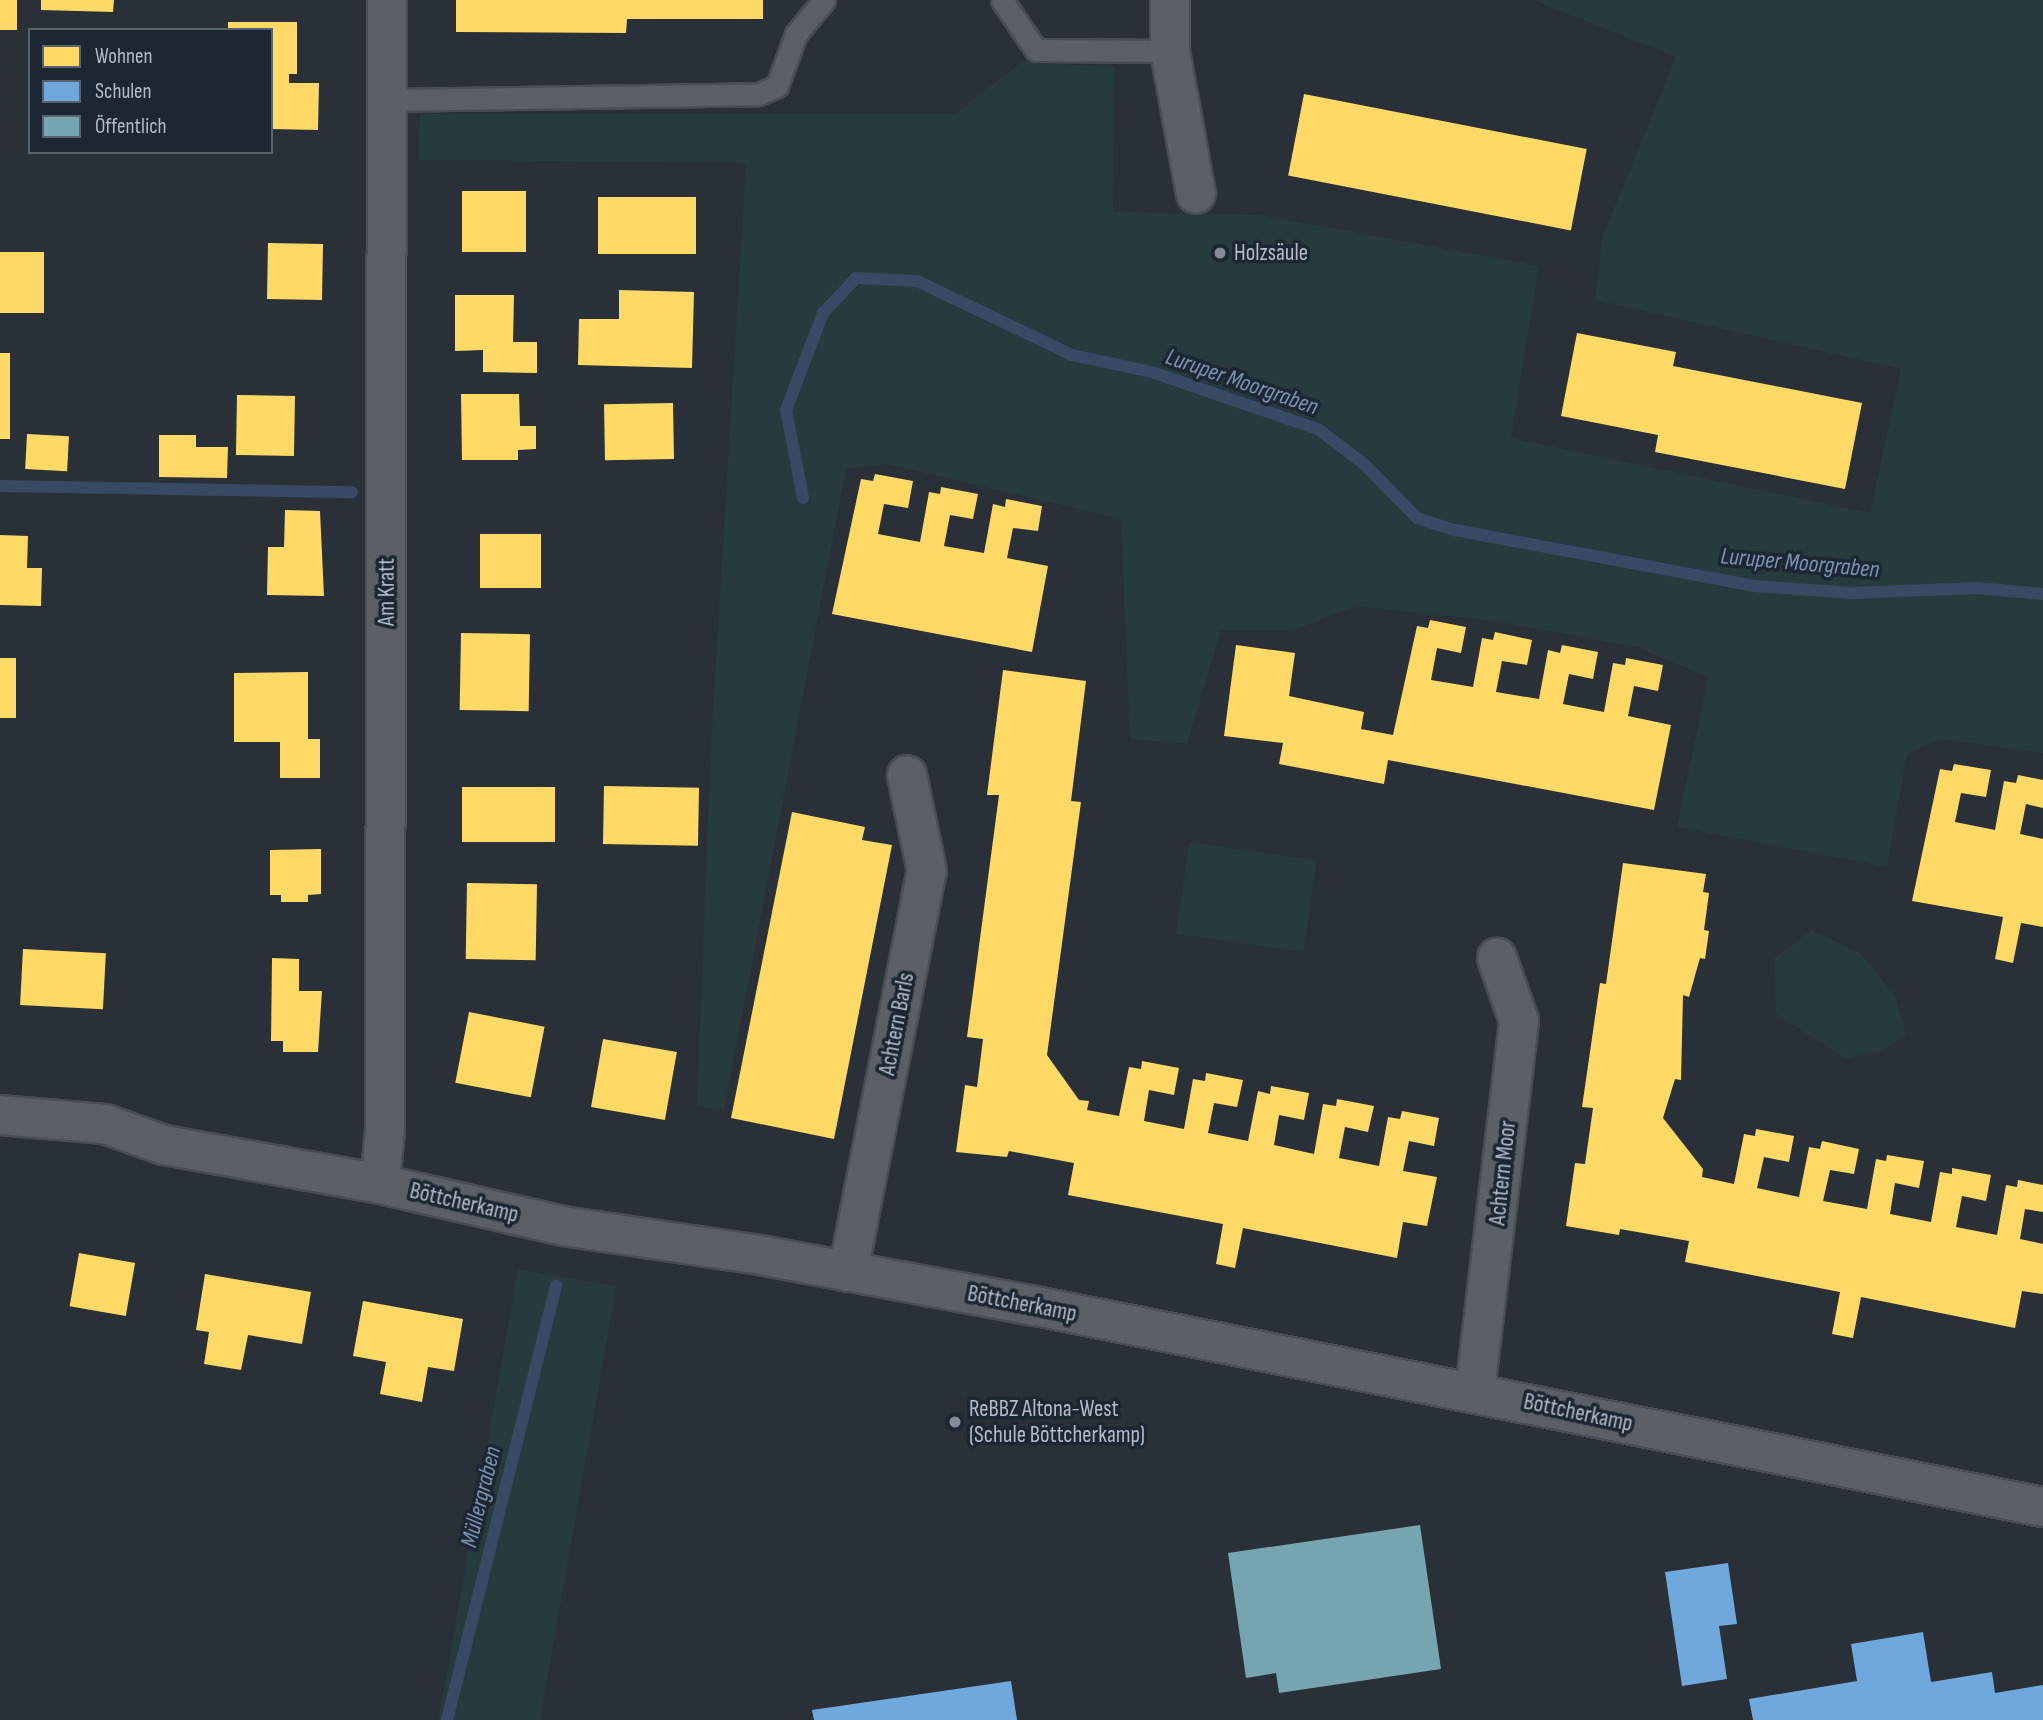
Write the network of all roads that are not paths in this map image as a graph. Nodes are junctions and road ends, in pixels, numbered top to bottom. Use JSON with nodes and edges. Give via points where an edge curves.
{"nodes":[{"id":1,"x":387,"y":0,"type":"edge"},
{"id":2,"x":824,"y":0,"type":"edge"},
{"id":3,"x":1002,"y":0,"type":"edge"},
{"id":4,"x":1170,"y":0,"type":"edge"},
{"id":5,"x":1170,"y":51,"type":"junction"},
{"id":6,"x":388,"y":100,"type":"junction"},
{"id":7,"x":1196,"y":194,"type":"dead end"},
{"id":8,"x":906,"y":775,"type":"dead end"},
{"id":9,"x":1497,"y":958,"type":"dead end"},
{"id":10,"x":0,"y":1115,"type":"edge"},
{"id":11,"x":380,"y":1184,"type":"junction"},
{"id":12,"x":848,"y":1272,"type":"junction"},
{"id":13,"x":1475,"y":1391,"type":"junction"},
{"id":14,"x":2043,"y":1507,"type":"edge"}],
"edges":[{"from":1,"to":6,"type":"street","name":"Am Kratt"},
{"from":2,"to":6,"type":"lane","via":[[796,34],[777,86],[759,94]]},
{"from":3,"to":5,"type":"lane","via":[[1036,50]]},
{"from":4,"to":5,"type":"street"},
{"from":5,"to":7,"type":"street"},
{"from":6,"to":11,"type":"street","name":"Am Kratt","via":[[385,1130]]},
{"from":8,"to":12,"type":"street","name":"Achtern Barls","via":[[927,871]]},
{"from":9,"to":13,"type":"street","name":"Achtern Moor","via":[[1519,1021]]},
{"from":10,"to":11,"type":"street","name":"Böttcherkamp","via":[[105,1124],[164,1145]]},
{"from":11,"to":12,"type":"street","name":"Böttcherkamp","via":[[563,1226]]},
{"from":12,"to":13,"type":"street","name":"Böttcherkamp"},
{"from":13,"to":14,"type":"street","name":"Böttcherkamp"}]}
